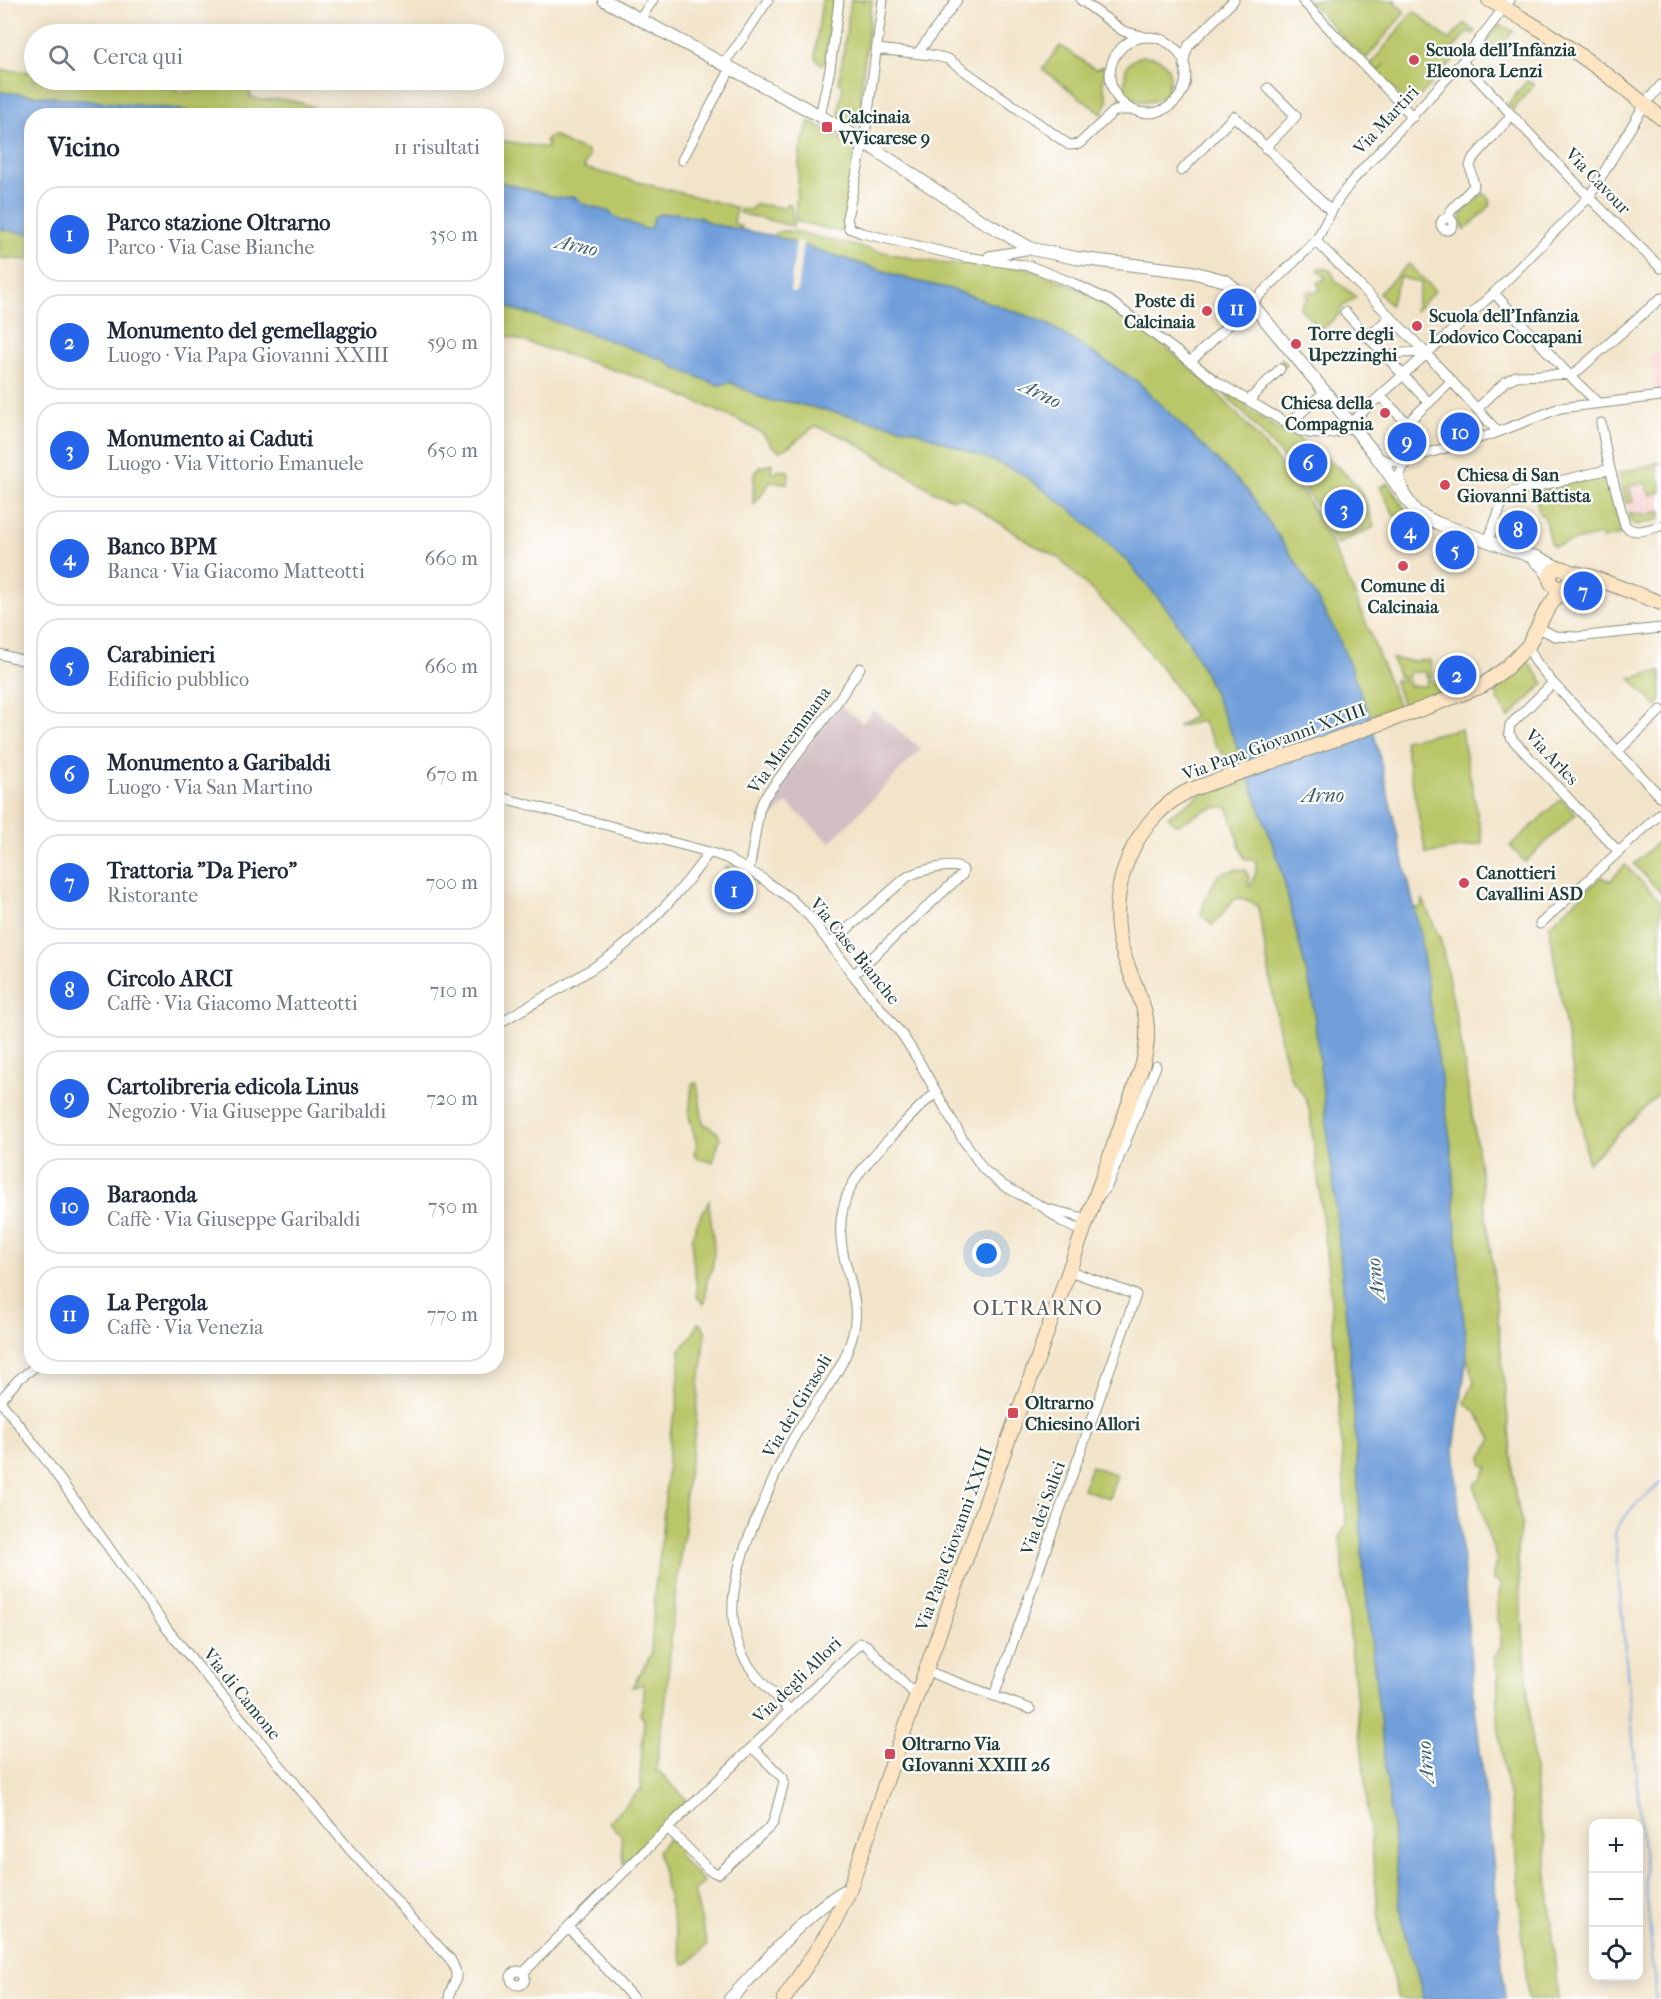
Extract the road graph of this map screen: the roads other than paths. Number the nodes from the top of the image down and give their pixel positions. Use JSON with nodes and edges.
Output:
{"nodes":[{"id":1,"x":604,"y":0,"type":"edge"},
{"id":2,"x":653,"y":0,"type":"edge"},
{"id":3,"x":768,"y":0,"type":"edge"},
{"id":4,"x":839,"y":0,"type":"edge"},
{"id":5,"x":883,"y":0,"type":"edge"},
{"id":6,"x":957,"y":0,"type":"edge"},
{"id":7,"x":1081,"y":0,"type":"edge"},
{"id":8,"x":1234,"y":0,"type":"edge"},
{"id":9,"x":1302,"y":0,"type":"edge"},
{"id":10,"x":1489,"y":0,"type":"edge"},
{"id":11,"x":1507,"y":4,"type":"edge"},
{"id":12,"x":640,"y":19,"type":"junction"},
{"id":13,"x":1155,"y":38,"type":"junction"},
{"id":14,"x":1194,"y":40,"type":"junction"},
{"id":15,"x":877,"y":49,"type":"junction"},
{"id":16,"x":918,"y":53,"type":"junction"},
{"id":17,"x":1462,"y":62,"type":"junction"},
{"id":18,"x":1184,"y":65,"type":"junction"},
{"id":19,"x":727,"y":66,"type":"junction"},
{"id":20,"x":1661,"y":85,"type":"edge"},
{"id":21,"x":1269,"y":88,"type":"dead end"},
{"id":22,"x":1645,"y":104,"type":"junction"},
{"id":23,"x":1133,"y":110,"type":"junction"},
{"id":24,"x":1512,"y":115,"type":"junction"},
{"id":25,"x":820,"y":116,"type":"junction"},
{"id":26,"x":1413,"y":117,"type":"junction"},
{"id":27,"x":1661,"y":118,"type":"edge"},
{"id":28,"x":864,"y":142,"type":"junction"},
{"id":29,"x":1265,"y":148,"type":"junction"},
{"id":30,"x":682,"y":160,"type":"dead end"},
{"id":31,"x":1181,"y":171,"type":"dead end"},
{"id":32,"x":1589,"y":197,"type":"junction"},
{"id":33,"x":1331,"y":211,"type":"junction"},
{"id":34,"x":1447,"y":218,"type":"dead end"},
{"id":35,"x":1316,"y":241,"type":"junction"},
{"id":36,"x":1032,"y":249,"type":"junction"},
{"id":37,"x":980,"y":257,"type":"junction"},
{"id":38,"x":1661,"y":268,"type":"edge"},
{"id":39,"x":1494,"y":292,"type":"junction"},
{"id":40,"x":1661,"y":298,"type":"edge"},
{"id":41,"x":1251,"y":303,"type":"junction"},
{"id":42,"x":1345,"y":312,"type":"dead end"},
{"id":43,"x":1390,"y":317,"type":"junction"},
{"id":44,"x":1368,"y":336,"type":"junction"},
{"id":45,"x":1426,"y":353,"type":"junction"},
{"id":46,"x":1386,"y":357,"type":"junction"},
{"id":47,"x":1190,"y":362,"type":"junction"},
{"id":48,"x":1280,"y":369,"type":"tunnel mouth"},
{"id":49,"x":1568,"y":374,"type":"junction"},
{"id":50,"x":1404,"y":376,"type":"junction"},
{"id":51,"x":1452,"y":381,"type":"junction"},
{"id":52,"x":1325,"y":392,"type":"junction"},
{"id":53,"x":1380,"y":396,"type":"junction"},
{"id":54,"x":1661,"y":396,"type":"edge"},
{"id":55,"x":1249,"y":400,"type":"junction"},
{"id":56,"x":1429,"y":403,"type":"junction"},
{"id":57,"x":1598,"y":403,"type":"junction"},
{"id":58,"x":1478,"y":408,"type":"junction"},
{"id":59,"x":1601,"y":423,"type":"dead end"},
{"id":60,"x":1288,"y":424,"type":"junction"},
{"id":61,"x":1352,"y":425,"type":"junction"},
{"id":62,"x":1498,"y":432,"type":"junction"},
{"id":63,"x":1377,"y":457,"type":"junction"},
{"id":64,"x":1412,"y":459,"type":"junction"},
{"id":65,"x":1610,"y":469,"type":"junction"},
{"id":66,"x":1409,"y":502,"type":"junction"},
{"id":67,"x":1661,"y":526,"type":"edge"},
{"id":68,"x":1488,"y":541,"type":"junction"},
{"id":69,"x":1559,"y":578,"type":"junction"},
{"id":70,"x":1661,"y":603,"type":"edge"},
{"id":71,"x":1539,"y":628,"type":"junction"},
{"id":72,"x":1661,"y":628,"type":"edge"},
{"id":73,"x":1528,"y":646,"type":"junction"},
{"id":74,"x":0,"y":654,"type":"edge"},
{"id":75,"x":24,"y":661,"type":"edge"},
{"id":76,"x":860,"y":668,"type":"dead end"},
{"id":77,"x":1553,"y":683,"type":"junction"},
{"id":78,"x":1661,"y":710,"type":"edge"},
{"id":79,"x":1618,"y":751,"type":"junction"},
{"id":80,"x":1661,"y":797,"type":"edge"},
{"id":81,"x":504,"y":798,"type":"edge"},
{"id":82,"x":1661,"y":813,"type":"edge"},
{"id":83,"x":709,"y":852,"type":"junction"},
{"id":84,"x":1619,"y":852,"type":"junction"},
{"id":85,"x":749,"y":871,"type":"junction"},
{"id":86,"x":1540,"y":924,"type":"dead end"},
{"id":87,"x":831,"y":943,"type":"junction"},
{"id":88,"x":852,"y":975,"type":"junction"},
{"id":89,"x":504,"y":1020,"type":"edge"},
{"id":90,"x":1156,"y":1066,"type":"dead end"},
{"id":91,"x":936,"y":1093,"type":"junction"},
{"id":92,"x":1094,"y":1202,"type":"junction"},
{"id":93,"x":1042,"y":1208,"type":"junction"},
{"id":94,"x":1061,"y":1221,"type":"junction"},
{"id":95,"x":1086,"y":1224,"type":"junction"},
{"id":96,"x":1077,"y":1248,"type":"junction"},
{"id":97,"x":1070,"y":1271,"type":"junction"},
{"id":98,"x":26,"y":1374,"type":"edge"},
{"id":99,"x":0,"y":1401,"type":"edge"},
{"id":100,"x":926,"y":1671,"type":"junction"},
{"id":101,"x":916,"y":1696,"type":"junction"},
{"id":102,"x":994,"y":1696,"type":"junction"},
{"id":103,"x":1030,"y":1709,"type":"dead end"},
{"id":104,"x":790,"y":1710,"type":"junction"},
{"id":105,"x":752,"y":1747,"type":"junction"},
{"id":106,"x":669,"y":1828,"type":"junction"},
{"id":107,"x":850,"y":1888,"type":"junction"},
{"id":108,"x":569,"y":1928,"type":"junction"},
{"id":109,"x":523,"y":1973,"type":"dead end"},
{"id":110,"x":449,"y":1999,"type":"edge"},
{"id":111,"x":634,"y":1999,"type":"edge"},
{"id":112,"x":730,"y":1999,"type":"edge"},
{"id":113,"x":784,"y":1999,"type":"edge"}],
"edges":[{"from":1,"to":12,"type":"street"},
{"from":2,"to":12,"type":"street"},
{"from":3,"to":19,"type":"street"},
{"from":4,"to":25,"type":"street"},
{"from":5,"to":15,"type":"street"},
{"from":6,"to":16,"type":"street"},
{"from":7,"to":13,"type":"street"},
{"from":8,"to":14,"type":"street"},
{"from":9,"to":26,"type":"street"},
{"from":10,"to":11,"type":"main road"},
{"from":11,"to":17,"type":"street","name":"Via Martiri"},
{"from":11,"to":22,"type":"main road"},
{"from":12,"to":19,"type":"street"},
{"from":13,"to":14,"type":"street"},
{"from":13,"to":18,"type":"street"},
{"from":13,"to":23,"type":"street"},
{"from":14,"to":18,"type":"street"},
{"from":15,"to":16,"type":"street"},
{"from":15,"to":28,"type":"street"},
{"from":16,"to":23,"type":"street"},
{"from":17,"to":24,"type":"street","name":"Via Cavour"},
{"from":17,"to":26,"type":"street","name":"Via Martiri"},
{"from":18,"to":23,"type":"street"},
{"from":19,"to":25,"type":"street"},
{"from":19,"to":30,"type":"street"},
{"from":20,"to":22,"type":"street"},
{"from":21,"to":29,"type":"street"},
{"from":22,"to":27,"type":"main road"},
{"from":22,"to":32,"type":"street"},
{"from":24,"to":32,"type":"street","name":"Via Cavour"},
{"from":24,"to":34,"type":"street"},
{"from":25,"to":28,"type":"street"},
{"from":26,"to":33,"type":"street","name":"Via Martiri"},
{"from":28,"to":36,"type":"street"},
{"from":28,"to":37,"type":"street"},
{"from":29,"to":31,"type":"street"},
{"from":29,"to":33,"type":"street"},
{"from":32,"to":38,"type":"street","name":"Via Cavour"},
{"from":32,"to":39,"type":"street"},
{"from":33,"to":35,"type":"street","name":"Via Martiri"},
{"from":35,"to":41,"type":"street","name":"Via Martiri"},
{"from":35,"to":43,"type":"street"},
{"from":36,"to":37,"type":"street"},
{"from":36,"to":41,"type":"street"},
{"from":37,"to":47,"type":"street"},
{"from":39,"to":45,"type":"street"},
{"from":39,"to":49,"type":"street"},
{"from":40,"to":49,"type":"street"},
{"from":41,"to":47,"type":"street","name":"Via Martiri"},
{"from":41,"to":52,"type":"street"},
{"from":42,"to":44,"type":"street"},
{"from":43,"to":44,"type":"street"},
{"from":43,"to":45,"type":"street"},
{"from":44,"to":46,"type":"street"},
{"from":45,"to":46,"type":"street"},
{"from":45,"to":50,"type":"street"},
{"from":45,"to":51,"type":"street"},
{"from":46,"to":50,"type":"street"},
{"from":47,"to":55,"type":"street"},
{"from":48,"to":55,"type":"street"},
{"from":49,"to":57,"type":"street"},
{"from":49,"to":58,"type":"street"},
{"from":50,"to":53,"type":"street"},
{"from":50,"to":56,"type":"street"},
{"from":51,"to":56,"type":"street"},
{"from":51,"to":58,"type":"street"},
{"from":52,"to":60,"type":"street"},
{"from":52,"to":61,"type":"street"},
{"from":53,"to":56,"type":"street"},
{"from":53,"to":61,"type":"street"},
{"from":54,"to":57,"type":"street"},
{"from":55,"to":60,"type":"street"},
{"from":57,"to":62,"type":"street"},
{"from":58,"to":62,"type":"street"},
{"from":59,"to":65,"type":"street"},
{"from":60,"to":61,"type":"street"},
{"from":61,"to":63,"type":"street"},
{"from":62,"to":64,"type":"street"},
{"from":63,"to":64,"type":"street"},
{"from":63,"to":66,"type":"street"},
{"from":64,"to":66,"type":"street"},
{"from":65,"to":67,"type":"street"},
{"from":65,"to":68,"type":"street"},
{"from":66,"to":68,"type":"street"},
{"from":68,"to":69,"type":"street"},
{"from":69,"to":70,"type":"main road"},
{"from":69,"to":71,"type":"main road","name":"Via Papa Giovanni XXIII"},
{"from":71,"to":72,"type":"street"},
{"from":71,"to":73,"type":"main road","name":"Via Papa Giovanni XXIII"},
{"from":73,"to":77,"type":"street"},
{"from":73,"to":92,"type":"main road","name":"Via Papa Giovanni XXIII"},
{"from":74,"to":75,"type":"street"},
{"from":76,"to":85,"type":"street","name":"Via Maremmana"},
{"from":77,"to":79,"type":"street"},
{"from":77,"to":84,"type":"street","name":"Via Arles"},
{"from":78,"to":79,"type":"street"},
{"from":79,"to":80,"type":"street"},
{"from":81,"to":83,"type":"street","name":"Via Case Bianche"},
{"from":82,"to":84,"type":"street"},
{"from":83,"to":85,"type":"street","name":"Via Case Bianche"},
{"from":83,"to":89,"type":"street"},
{"from":84,"to":86,"type":"street"},
{"from":85,"to":87,"type":"street","name":"Via Case Bianche"},
{"from":87,"to":88,"type":"street","name":"Via Case Bianche"},
{"from":87,"to":88,"type":"street"},
{"from":88,"to":91,"type":"street","name":"Via Case Bianche"},
{"from":90,"to":92,"type":"street","name":"Via Papa Giovanni XXIII"},
{"from":91,"to":93,"type":"street","name":"Via Case Bianche"},
{"from":91,"to":104,"type":"street","name":"Via dei Girasoli"},
{"from":92,"to":95,"type":"main road","name":"Via Papa Giovanni XXIII"},
{"from":93,"to":94,"type":"street","name":"Via Case Bianche"},
{"from":93,"to":95,"type":"street","name":"Via Case Bianche"},
{"from":94,"to":95,"type":"street","name":"Via Case Bianche"},
{"from":94,"to":96,"type":"street","name":"Via Case Bianche"},
{"from":95,"to":96,"type":"main road","name":"Via Papa Giovanni XXIII"},
{"from":96,"to":97,"type":"main road","name":"Via Papa Giovanni XXIII"},
{"from":97,"to":100,"type":"main road","name":"Via Papa Giovanni XXIII"},
{"from":97,"to":102,"type":"street","name":"Via dei Salici"},
{"from":98,"to":99,"type":"street"},
{"from":99,"to":110,"type":"street","name":"Via di Camone"},
{"from":100,"to":101,"type":"main road","name":"Via Papa Giovanni XXIII"},
{"from":100,"to":102,"type":"street"},
{"from":101,"to":104,"type":"street","name":"Via degli Allori"},
{"from":101,"to":107,"type":"main road","name":"Via Papa Giovanni XXIII"},
{"from":102,"to":103,"type":"street"},
{"from":104,"to":105,"type":"street","name":"Via degli Allori"},
{"from":105,"to":106,"type":"street","name":"Via degli Allori"},
{"from":105,"to":106,"type":"street","name":"Via degli Allori"},
{"from":106,"to":108,"type":"street","name":"Via degli Allori"},
{"from":107,"to":112,"type":"street"},
{"from":107,"to":113,"type":"main road","name":"Via Papa Giovanni XXIII"},
{"from":108,"to":109,"type":"street","name":"Via degli Allori"},
{"from":108,"to":111,"type":"street"}]}
